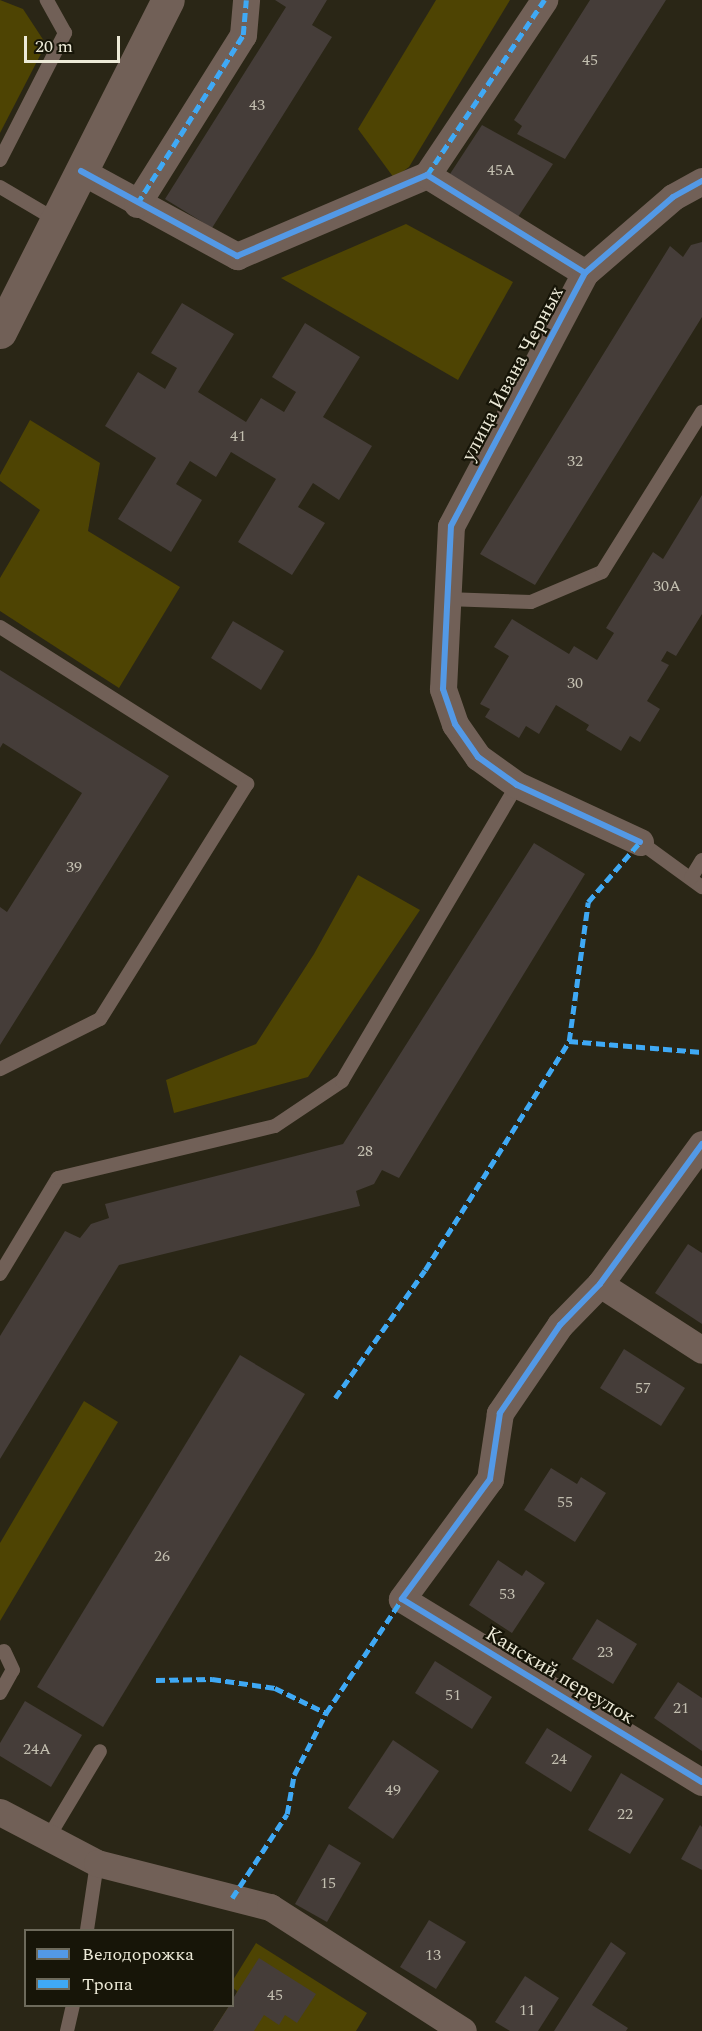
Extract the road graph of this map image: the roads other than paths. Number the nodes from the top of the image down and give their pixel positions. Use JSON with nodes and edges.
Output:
{"nodes":[{"id":1,"x":47,"y":0,"type":"edge"},
{"id":2,"x":168,"y":0,"type":"edge"},
{"id":3,"x":246,"y":0,"type":"edge"},
{"id":4,"x":544,"y":0,"type":"edge"},
{"id":5,"x":0,"y":160,"type":"edge"},
{"id":6,"x":81,"y":171,"type":"junction"},
{"id":7,"x":427,"y":175,"type":"junction"},
{"id":8,"x":702,"y":181,"type":"edge"},
{"id":9,"x":0,"y":187,"type":"edge"},
{"id":10,"x":137,"y":204,"type":"junction"},
{"id":11,"x":56,"y":220,"type":"junction"},
{"id":12,"x":585,"y":273,"type":"junction"},
{"id":13,"x":0,"y":332,"type":"edge"},
{"id":14,"x":702,"y":412,"type":"edge"},
{"id":15,"x":446,"y":599,"type":"junction"},
{"id":16,"x":0,"y":627,"type":"edge"},
{"id":17,"x":517,"y":785,"type":"junction"},
{"id":18,"x":640,"y":842,"type":"joint"},
{"id":19,"x":702,"y":860,"type":"edge"},
{"id":20,"x":691,"y":878,"type":"junction"},
{"id":21,"x":702,"y":887,"type":"edge"},
{"id":22,"x":0,"y":1069,"type":"edge"},
{"id":23,"x":702,"y":1143,"type":"edge"},
{"id":24,"x":0,"y":1274,"type":"edge"},
{"id":25,"x":600,"y":1284,"type":"junction"},
{"id":26,"x":702,"y":1350,"type":"edge"},
{"id":27,"x":4,"y":1651,"type":"dead end"},
{"id":28,"x":0,"y":1693,"type":"edge"},
{"id":29,"x":100,"y":1751,"type":"dead end"},
{"id":30,"x":702,"y":1782,"type":"edge"},
{"id":31,"x":0,"y":1812,"type":"edge"},
{"id":32,"x":48,"y":1838,"type":"junction"},
{"id":33,"x":97,"y":1863,"type":"junction"},
{"id":34,"x":87,"y":1929,"type":"edge"},
{"id":35,"x":73,"y":2007,"type":"edge"},
{"id":36,"x":67,"y":2031,"type":"edge"},
{"id":37,"x":463,"y":2031,"type":"edge"}],
"edges":[{"from":1,"to":5,"type":"lane"},
{"from":2,"to":6,"type":"street"},
{"from":3,"to":10,"type":"street"},
{"from":4,"to":7,"type":"street"},
{"from":6,"to":10,"type":"street"},
{"from":6,"to":11,"type":"street"},
{"from":7,"to":10,"type":"street"},
{"from":7,"to":12,"type":"street"},
{"from":8,"to":12,"type":"street","name":"улица Ивана Черных"},
{"from":9,"to":11,"type":"lane"},
{"from":11,"to":13,"type":"street"},
{"from":12,"to":15,"type":"street","name":"улица Ивана Черных"},
{"from":14,"to":15,"type":"lane"},
{"from":15,"to":17,"type":"street","name":"улица Ивана Черных"},
{"from":16,"to":22,"type":"lane"},
{"from":17,"to":18,"type":"street","name":"улица Ивана Черных"},
{"from":17,"to":24,"type":"lane"},
{"from":18,"to":20,"type":"lane"},
{"from":19,"to":20,"type":"lane"},
{"from":20,"to":21,"type":"lane"},
{"from":23,"to":25,"type":"street"},
{"from":25,"to":26,"type":"street"},
{"from":25,"to":30,"type":"street","name":"Канский переулок"},
{"from":27,"to":28,"type":"lane"},
{"from":29,"to":32,"type":"lane"},
{"from":31,"to":32,"type":"street"},
{"from":32,"to":33,"type":"street"},
{"from":33,"to":34,"type":"lane"},
{"from":33,"to":37,"type":"street"},
{"from":35,"to":36,"type":"lane"}]}
